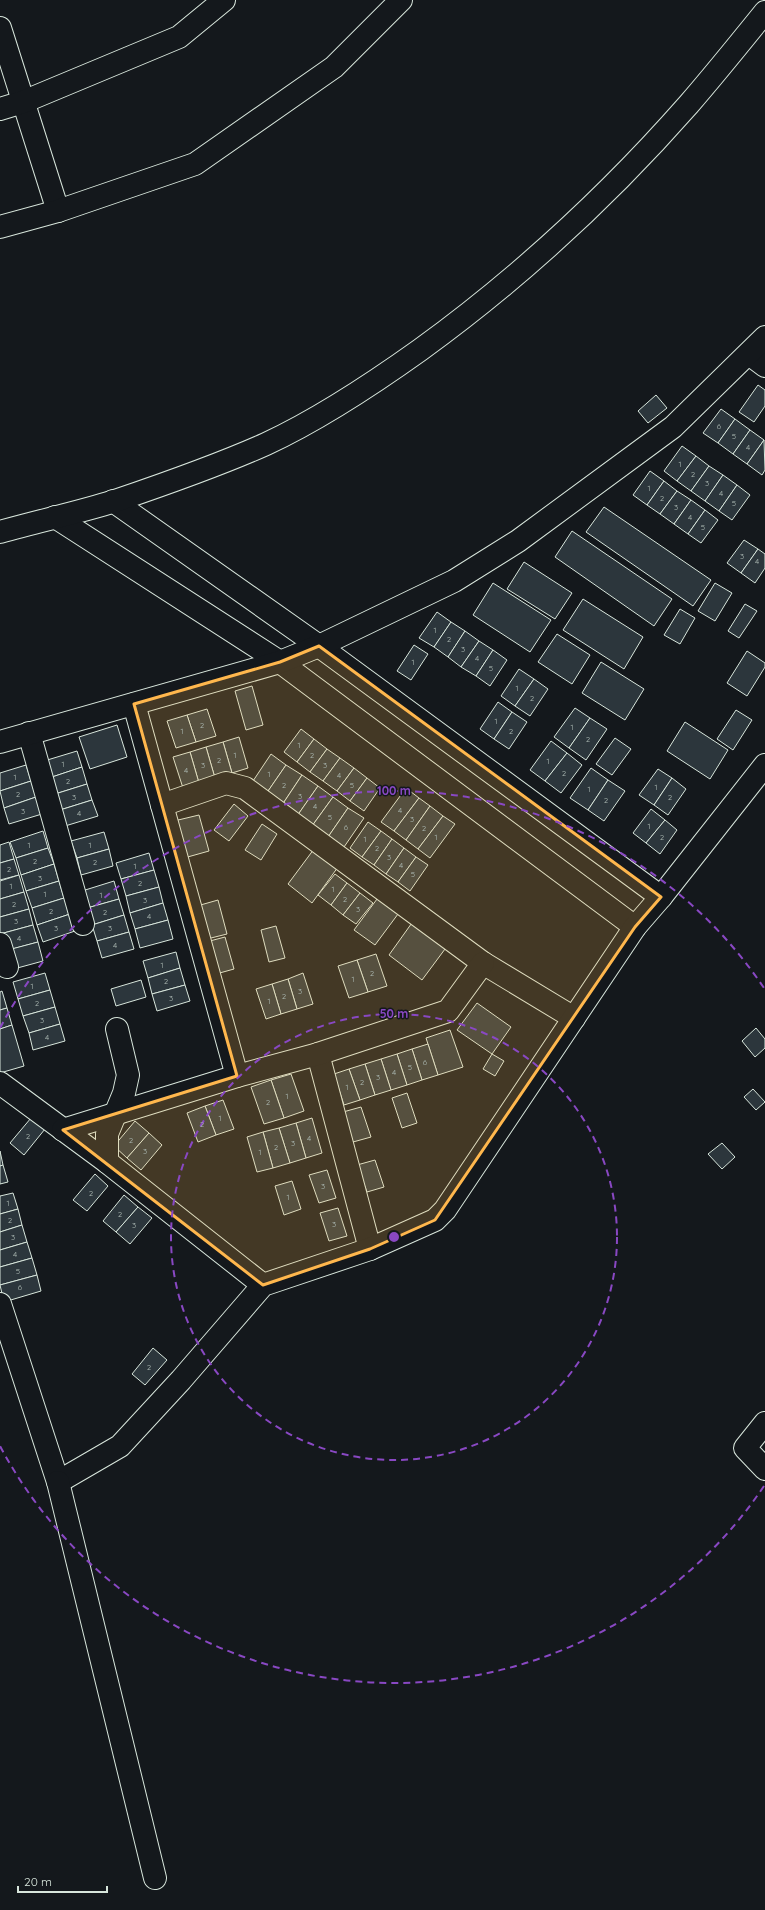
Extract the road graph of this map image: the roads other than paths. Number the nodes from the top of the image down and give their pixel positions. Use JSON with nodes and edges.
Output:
{"nodes":[{"id":1,"x":224,"y":0,"type":"edge"},
{"id":2,"x":401,"y":0,"type":"edge"},
{"id":3,"x":765,"y":12,"type":"edge"},
{"id":4,"x":0,"y":28,"type":"edge"},
{"id":5,"x":24,"y":102,"type":"junction"},
{"id":6,"x":0,"y":109,"type":"edge"},
{"id":7,"x":58,"y":211,"type":"junction"},
{"id":8,"x":0,"y":227,"type":"edge"},
{"id":9,"x":765,"y":337,"type":"edge"},
{"id":10,"x":757,"y":360,"type":"edge"},
{"id":11,"x":113,"y":501,"type":"junction"},
{"id":12,"x":55,"y":517,"type":"junction"},
{"id":13,"x":0,"y":532,"type":"edge"},
{"id":14,"x":319,"y":646,"type":"junction"},
{"id":15,"x":280,"y":662,"type":"junction"},
{"id":16,"x":134,"y":704,"type":"junction"},
{"id":17,"x":29,"y":733,"type":"junction"},
{"id":18,"x":0,"y":742,"type":"edge"},
{"id":19,"x":765,"y":765,"type":"edge"},
{"id":20,"x":162,"y":805,"type":"junction"},
{"id":21,"x":661,"y":897,"type":"junction"},
{"id":22,"x":83,"y":924,"type":"dead end"},
{"id":23,"x":635,"y":927,"type":"junction"},
{"id":24,"x":0,"y":944,"type":"edge"},
{"id":25,"x":483,"y":963,"type":"junction"},
{"id":26,"x":7,"y":967,"type":"dead end"},
{"id":27,"x":574,"y":1018,"type":"junction"},
{"id":28,"x":117,"y":1029,"type":"dead end"},
{"id":29,"x":318,"y":1054,"type":"junction"},
{"id":30,"x":237,"y":1076,"type":"junction"},
{"id":31,"x":0,"y":1083,"type":"edge"},
{"id":32,"x":114,"y":1114,"type":"junction"},
{"id":33,"x":63,"y":1130,"type":"junction"},
{"id":34,"x":107,"y":1162,"type":"junction"},
{"id":35,"x":370,"y":1249,"type":"junction"},
{"id":36,"x":263,"y":1285,"type":"junction"},
{"id":37,"x":0,"y":1304,"type":"edge"},
{"id":38,"x":765,"y":1423,"type":"edge"},
{"id":39,"x":765,"y":1469,"type":"edge"},
{"id":40,"x":58,"y":1482,"type":"junction"},
{"id":41,"x":155,"y":1878,"type":"dead end"}],
"edges":[{"from":1,"to":5,"type":"street"},
{"from":2,"to":7,"type":"street"},
{"from":3,"to":11,"type":"street"},
{"from":4,"to":5,"type":"street"},
{"from":5,"to":6,"type":"street"},
{"from":5,"to":7,"type":"street"},
{"from":7,"to":8,"type":"street"},
{"from":9,"to":10,"type":"street"},
{"from":10,"to":14,"type":"street"},
{"from":11,"to":12,"type":"street"},
{"from":11,"to":14,"type":"street"},
{"from":12,"to":13,"type":"street"},
{"from":12,"to":15,"type":"street"},
{"from":14,"to":15,"type":"street"},
{"from":14,"to":21,"type":"street"},
{"from":15,"to":16,"type":"street"},
{"from":15,"to":23,"type":"street"},
{"from":16,"to":17,"type":"street"},
{"from":16,"to":20,"type":"street"},
{"from":17,"to":18,"type":"street"},
{"from":17,"to":22,"type":"street"},
{"from":19,"to":21,"type":"street"},
{"from":20,"to":25,"type":"street"},
{"from":20,"to":30,"type":"street"},
{"from":21,"to":23,"type":"street"},
{"from":23,"to":27,"type":"street"},
{"from":24,"to":26,"type":"street"},
{"from":25,"to":27,"type":"street"},
{"from":25,"to":29,"type":"street"},
{"from":27,"to":35,"type":"street"},
{"from":28,"to":32,"type":"street"},
{"from":29,"to":30,"type":"street"},
{"from":29,"to":35,"type":"street"},
{"from":30,"to":32,"type":"street"},
{"from":31,"to":33,"type":"street"},
{"from":32,"to":33,"type":"street"},
{"from":32,"to":34,"type":"street"},
{"from":33,"to":34,"type":"street"},
{"from":34,"to":36,"type":"street"},
{"from":35,"to":36,"type":"street"},
{"from":36,"to":40,"type":"street"},
{"from":37,"to":40,"type":"street"},
{"from":38,"to":39,"type":"street"},
{"from":40,"to":41,"type":"street"}]}
